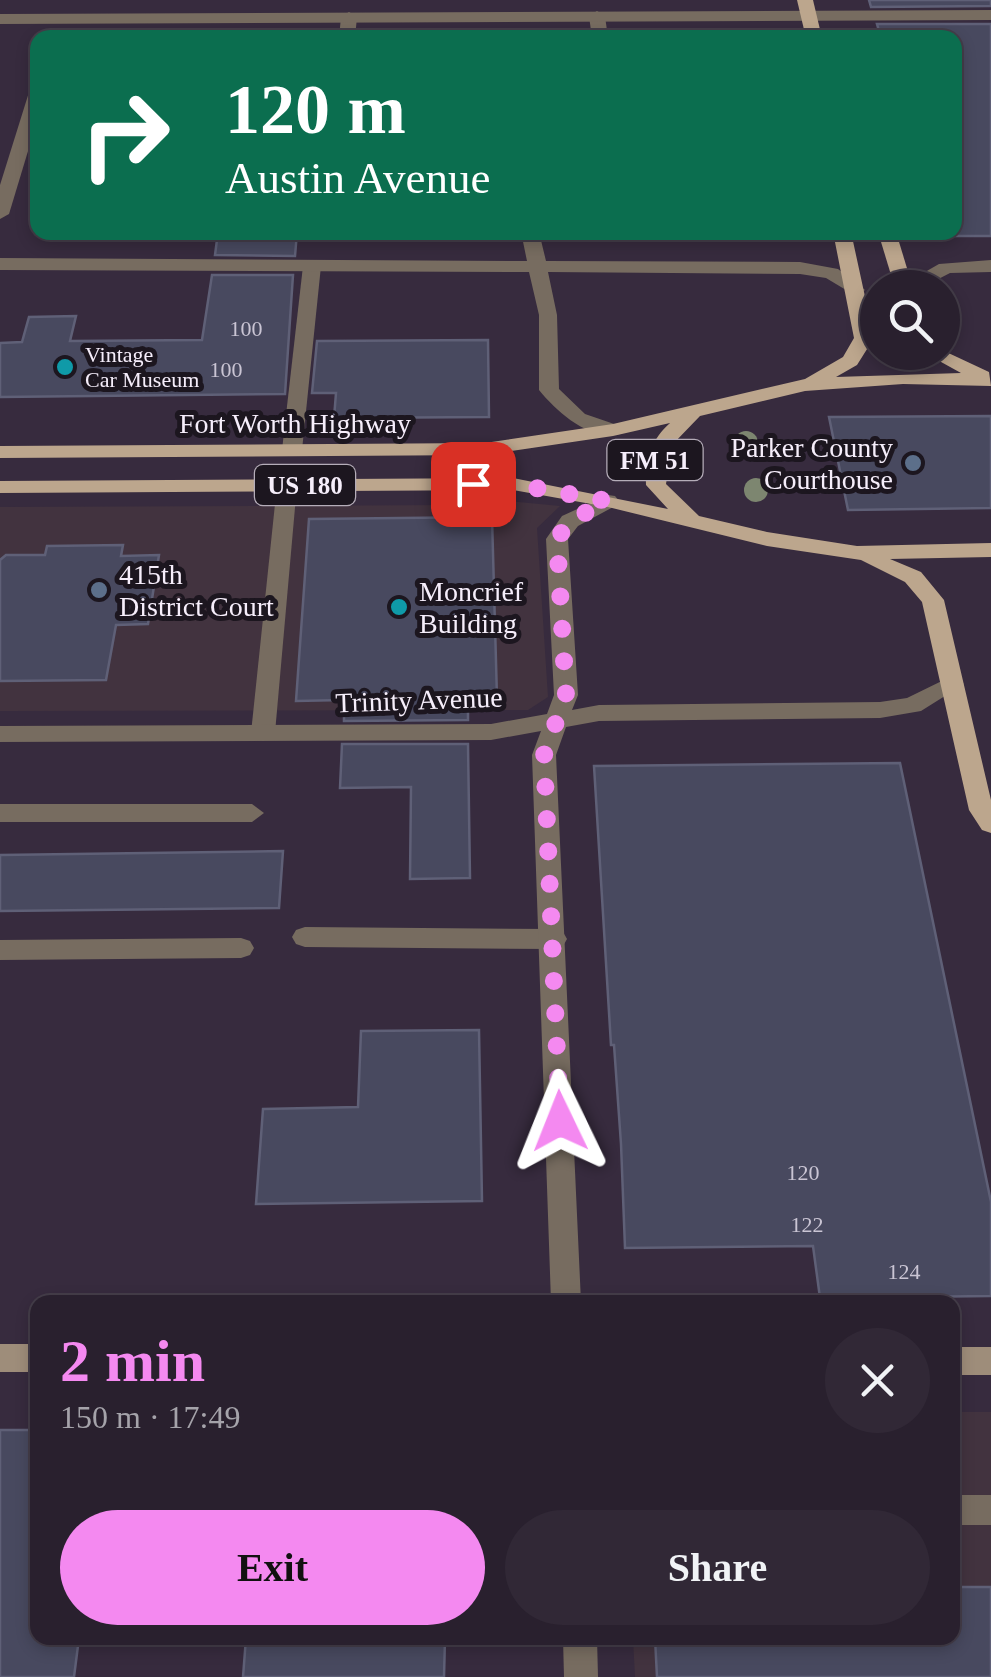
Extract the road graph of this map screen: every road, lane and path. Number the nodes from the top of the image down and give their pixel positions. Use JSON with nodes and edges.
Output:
{"nodes":[{"id":1,"x":64,"y":0,"type":"edge"},
{"id":2,"x":516,"y":8,"type":"edge"},
{"id":3,"x":806,"y":8,"type":"edge"},
{"id":4,"x":991,"y":15,"type":"edge"},
{"id":5,"x":598,"y":16,"type":"junction"},
{"id":6,"x":349,"y":17,"type":"junction"},
{"id":7,"x":0,"y":19,"type":"edge"},
{"id":8,"x":58,"y":19,"type":"junction"},
{"id":9,"x":55,"y":30,"type":"edge"},
{"id":10,"x":348,"y":30,"type":"edge"},
{"id":11,"x":599,"y":30,"type":"edge"},
{"id":12,"x":30,"y":115,"type":"edge"},
{"id":13,"x":0,"y":214,"type":"edge"},
{"id":14,"x":532,"y":240,"type":"edge"},
{"id":15,"x":844,"y":240,"type":"edge"},
{"id":16,"x":890,"y":240,"type":"edge"},
{"id":17,"x":0,"y":264,"type":"edge"},
{"id":18,"x":312,"y":266,"type":"junction"},
{"id":19,"x":539,"y":266,"type":"junction"},
{"id":20,"x":991,"y":266,"type":"edge"},
{"id":21,"x":899,"y":270,"type":"edge"},
{"id":22,"x":942,"y":270,"type":"edge"},
{"id":23,"x":856,"y":290,"type":"junction"},
{"id":24,"x":960,"y":365,"type":"edge"},
{"id":25,"x":991,"y":380,"type":"edge"},
{"id":26,"x":806,"y":385,"type":"junction"},
{"id":27,"x":706,"y":408,"type":"junction"},
{"id":28,"x":614,"y":430,"type":"junction"},
{"id":29,"x":292,"y":450,"type":"junction"},
{"id":30,"x":0,"y":452,"type":"edge"},
{"id":31,"x":287,"y":485,"type":"junction"},
{"id":32,"x":0,"y":487,"type":"edge"},
{"id":33,"x":608,"y":501,"type":"junction"},
{"id":34,"x":692,"y":521,"type":"junction"},
{"id":35,"x":991,"y":550,"type":"edge"},
{"id":36,"x":857,"y":553,"type":"junction"},
{"id":37,"x":952,"y":684,"type":"junction"},
{"id":38,"x":558,"y":720,"type":"junction"},
{"id":39,"x":262,"y":733,"type":"junction"},
{"id":40,"x":0,"y":734,"type":"edge"},
{"id":41,"x":0,"y":813,"type":"edge"},
{"id":42,"x":252,"y":813,"type":"dead end"},
{"id":43,"x":991,"y":824,"type":"edge"},
{"id":44,"x":306,"y":937,"type":"dead end"},
{"id":45,"x":554,"y":940,"type":"junction"},
{"id":46,"x":241,"y":948,"type":"dead end"},
{"id":47,"x":0,"y":950,"type":"edge"},
{"id":48,"x":566,"y":1295,"type":"edge"},
{"id":49,"x":0,"y":1358,"type":"edge"},
{"id":50,"x":30,"y":1358,"type":"edge"},
{"id":51,"x":991,"y":1361,"type":"edge"},
{"id":52,"x":960,"y":1362,"type":"edge"},
{"id":53,"x":960,"y":1510,"type":"edge"},
{"id":54,"x":991,"y":1510,"type":"edge"},
{"id":55,"x":580,"y":1645,"type":"edge"},
{"id":56,"x":581,"y":1677,"type":"edge"}],
"edges":[{"from":1,"to":8,"type":"street"},
{"from":2,"to":5,"type":"street"},
{"from":2,"to":6,"type":"street"},
{"from":3,"to":4,"type":"street"},
{"from":3,"to":5,"type":"street"},
{"from":5,"to":11,"type":"street"},
{"from":6,"to":8,"type":"street"},
{"from":6,"to":10,"type":"street"},
{"from":7,"to":8,"type":"street"},
{"from":8,"to":9,"type":"street"},
{"from":12,"to":13,"type":"street"},
{"from":14,"to":19,"type":"street"},
{"from":15,"to":23,"type":"main road"},
{"from":16,"to":21,"type":"main road"},
{"from":17,"to":18,"type":"street"},
{"from":18,"to":19,"type":"street"},
{"from":18,"to":29,"type":"street"},
{"from":19,"to":23,"type":"street"},
{"from":19,"to":28,"type":"street"},
{"from":20,"to":22,"type":"street"},
{"from":23,"to":26,"type":"main road"},
{"from":24,"to":25,"type":"main road"},
{"from":25,"to":26,"type":"main road","number":"US 180"},
{"from":26,"to":27,"type":"main road","number":"US 180"},
{"from":27,"to":28,"type":"main road","name":"Fort Worth Highway","number":"US 180"},
{"from":27,"to":34,"type":"main road","number":"FM 51"},
{"from":28,"to":29,"type":"main road","name":"Fort Worth Highway","number":"US 180"},
{"from":29,"to":30,"type":"main road","name":"Fort Worth Highway","number":"US 180"},
{"from":31,"to":32,"type":"main road","number":"US 180"},
{"from":31,"to":33,"type":"main road","number":"US 180"},
{"from":31,"to":39,"type":"street"},
{"from":33,"to":34,"type":"main road","number":"US 180"},
{"from":33,"to":38,"type":"street"},
{"from":34,"to":36,"type":"main road","number":"US 180"},
{"from":35,"to":36,"type":"main road","number":"US 180"},
{"from":36,"to":37,"type":"main road"},
{"from":37,"to":38,"type":"street","name":"Trinity Avenue"},
{"from":37,"to":43,"type":"main road"},
{"from":38,"to":39,"type":"street","name":"Trinity Avenue"},
{"from":38,"to":45,"type":"street"},
{"from":39,"to":40,"type":"street","name":"Trinity Avenue"},
{"from":41,"to":42,"type":"street"},
{"from":44,"to":45,"type":"street"},
{"from":45,"to":48,"type":"street"},
{"from":46,"to":47,"type":"street"},
{"from":49,"to":50,"type":"street"},
{"from":51,"to":52,"type":"street"},
{"from":53,"to":54,"type":"street"},
{"from":55,"to":56,"type":"street"}]}
